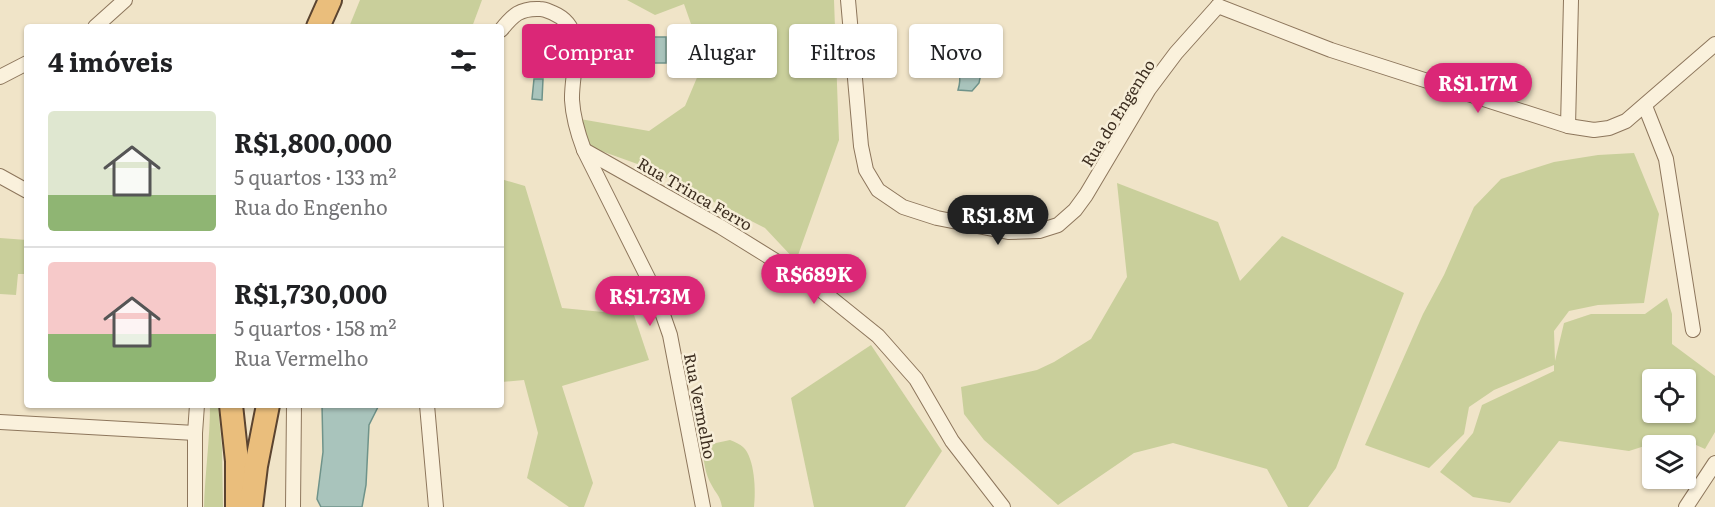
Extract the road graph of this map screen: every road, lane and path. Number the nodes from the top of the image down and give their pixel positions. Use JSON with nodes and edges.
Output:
{"nodes":[{"id":1,"x":125,"y":0,"type":"edge"},
{"id":2,"x":330,"y":0,"type":"edge"},
{"id":3,"x":848,"y":0,"type":"edge"},
{"id":4,"x":1571,"y":0,"type":"edge"},
{"id":5,"x":1216,"y":3,"type":"edge"},
{"id":6,"x":98,"y":24,"type":"edge"},
{"id":7,"x":319,"y":24,"type":"edge"},
{"id":8,"x":504,"y":26,"type":"edge"},
{"id":9,"x":1715,"y":44,"type":"edge"},
{"id":10,"x":24,"y":64,"type":"edge"},
{"id":11,"x":0,"y":77,"type":"edge"},
{"id":12,"x":1645,"y":106,"type":"junction"},
{"id":13,"x":1569,"y":126,"type":"junction"},
{"id":14,"x":584,"y":150,"type":"junction"},
{"id":15,"x":0,"y":176,"type":"edge"},
{"id":16,"x":24,"y":188,"type":"edge"},
{"id":17,"x":1693,"y":330,"type":"dead end"},
{"id":18,"x":197,"y":408,"type":"edge"},
{"id":19,"x":231,"y":408,"type":"edge"},
{"id":20,"x":267,"y":408,"type":"edge"},
{"id":21,"x":294,"y":408,"type":"edge"},
{"id":22,"x":427,"y":408,"type":"edge"},
{"id":23,"x":0,"y":422,"type":"edge"},
{"id":24,"x":195,"y":433,"type":"junction"},
{"id":25,"x":1715,"y":463,"type":"edge"},
{"id":26,"x":195,"y":507,"type":"edge"},
{"id":27,"x":237,"y":507,"type":"edge"},
{"id":28,"x":250,"y":507,"type":"edge"},
{"id":29,"x":292,"y":507,"type":"edge"},
{"id":30,"x":436,"y":507,"type":"edge"},
{"id":31,"x":703,"y":507,"type":"edge"},
{"id":32,"x":1003,"y":507,"type":"edge"},
{"id":33,"x":1686,"y":507,"type":"edge"}],
"edges":[{"from":1,"to":6,"type":"street"},
{"from":2,"to":7,"type":"highway"},
{"from":3,"to":5,"type":"street","name":"Rua do Engenho"},
{"from":4,"to":13,"type":"street"},
{"from":5,"to":13,"type":"street","name":"Rua do Engenho"},
{"from":8,"to":14,"type":"street","name":"Rua Vermelho"},
{"from":9,"to":12,"type":"street","name":"Rua do Engenho"},
{"from":10,"to":11,"type":"street"},
{"from":12,"to":13,"type":"street","name":"Rua do Engenho"},
{"from":12,"to":17,"type":"street"},
{"from":14,"to":31,"type":"street","name":"Rua Vermelho"},
{"from":14,"to":32,"type":"street","name":"Rua Trinca Ferro"},
{"from":15,"to":16,"type":"street"},
{"from":18,"to":24,"type":"street"},
{"from":19,"to":27,"type":"highway"},
{"from":20,"to":28,"type":"highway"},
{"from":21,"to":29,"type":"street"},
{"from":22,"to":30,"type":"street"},
{"from":23,"to":24,"type":"street"},
{"from":24,"to":26,"type":"street"},
{"from":25,"to":33,"type":"street"}]}
